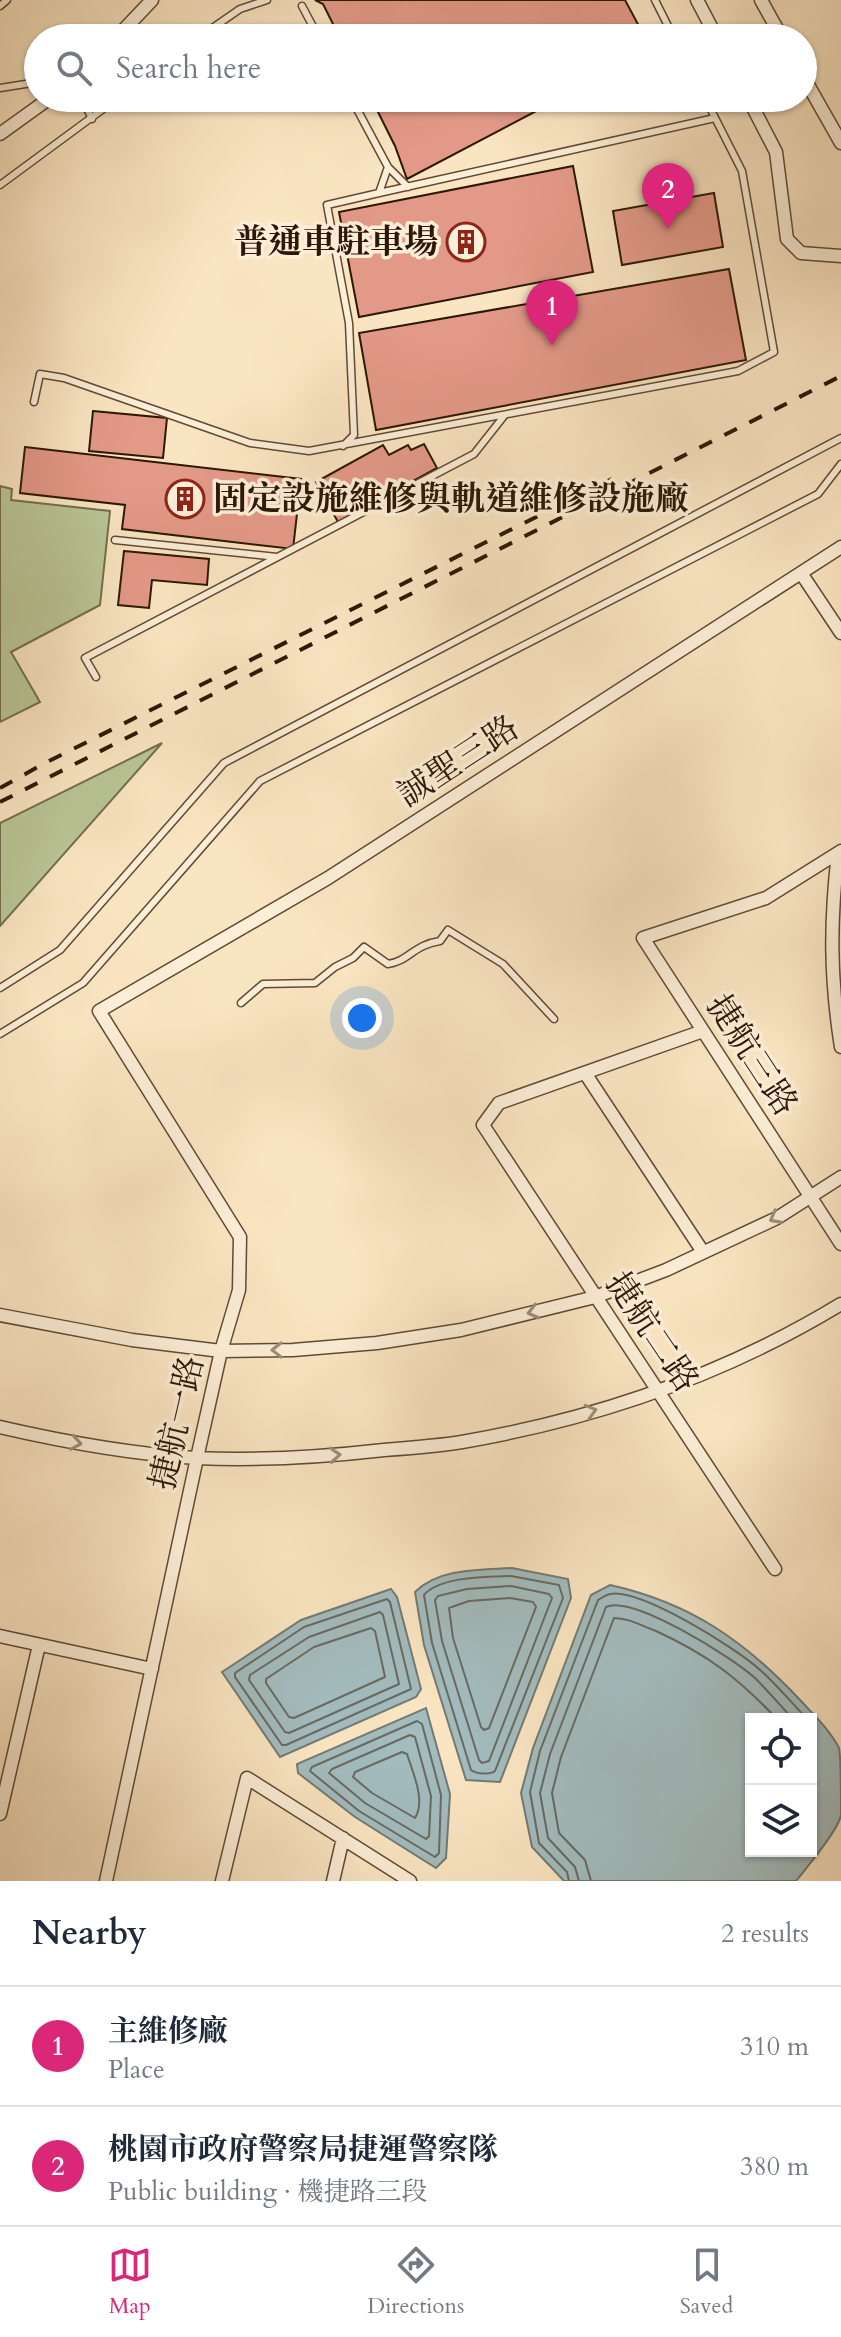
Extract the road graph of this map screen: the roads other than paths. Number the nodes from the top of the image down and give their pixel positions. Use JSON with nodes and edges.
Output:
{"nodes":[{"id":1,"x":7,"y":0,"type":"edge"},
{"id":2,"x":152,"y":0,"type":"edge"},
{"id":3,"x":267,"y":0,"type":"edge"},
{"id":4,"x":655,"y":0,"type":"edge"},
{"id":5,"x":697,"y":0,"type":"edge"},
{"id":6,"x":761,"y":0,"type":"edge"},
{"id":7,"x":0,"y":6,"type":"edge"},
{"id":8,"x":302,"y":6,"type":"dead end"},
{"id":9,"x":129,"y":24,"type":"edge"},
{"id":10,"x":218,"y":24,"type":"edge"},
{"id":11,"x":312,"y":24,"type":"edge"},
{"id":12,"x":667,"y":24,"type":"edge"},
{"id":13,"x":710,"y":24,"type":"edge"},
{"id":14,"x":774,"y":24,"type":"edge"},
{"id":15,"x":24,"y":84,"type":"edge"},
{"id":16,"x":0,"y":88,"type":"edge"},
{"id":17,"x":817,"y":101,"type":"edge"},
{"id":18,"x":31,"y":112,"type":"edge"},
{"id":19,"x":89,"y":112,"type":"edge"},
{"id":20,"x":101,"y":112,"type":"edge"},
{"id":21,"x":359,"y":112,"type":"edge"},
{"id":22,"x":712,"y":112,"type":"edge"},
{"id":23,"x":755,"y":112,"type":"edge"},
{"id":24,"x":715,"y":118,"type":"junction"},
{"id":25,"x":92,"y":119,"type":"junction"},
{"id":26,"x":0,"y":134,"type":"edge"},
{"id":27,"x":841,"y":143,"type":"edge"},
{"id":28,"x":388,"y":167,"type":"junction"},
{"id":29,"x":0,"y":185,"type":"edge"},
{"id":30,"x":408,"y":187,"type":"junction"},
{"id":31,"x":379,"y":193,"type":"junction"},
{"id":32,"x":841,"y":256,"type":"edge"},
{"id":33,"x":34,"y":402,"type":"dead end"},
{"id":34,"x":504,"y":416,"type":"junction"},
{"id":35,"x":841,"y":438,"type":"edge"},
{"id":36,"x":343,"y":446,"type":"junction"},
{"id":37,"x":841,"y":464,"type":"edge"},
{"id":38,"x":115,"y":540,"type":"dead end"},
{"id":39,"x":841,"y":547,"type":"edge"},
{"id":40,"x":277,"y":557,"type":"junction"},
{"id":41,"x":801,"y":573,"type":"junction"},
{"id":42,"x":841,"y":633,"type":"edge"},
{"id":43,"x":96,"y":677,"type":"dead end"},
{"id":44,"x":840,"y":852,"type":"edge"},
{"id":45,"x":0,"y":988,"type":"edge"},
{"id":46,"x":241,"y":1003,"type":"dead end"},
{"id":47,"x":99,"y":1011,"type":"joint"},
{"id":48,"x":554,"y":1019,"type":"dead end"},
{"id":49,"x":703,"y":1031,"type":"junction"},
{"id":50,"x":0,"y":1034,"type":"edge"},
{"id":51,"x":841,"y":1047,"type":"edge"},
{"id":52,"x":585,"y":1073,"type":"junction"},
{"id":53,"x":841,"y":1177,"type":"edge"},
{"id":54,"x":810,"y":1196,"type":"junction"},
{"id":55,"x":841,"y":1244,"type":"edge"},
{"id":56,"x":703,"y":1252,"type":"junction"},
{"id":57,"x":595,"y":1297,"type":"junction"},
{"id":58,"x":841,"y":1304,"type":"edge"},
{"id":59,"x":0,"y":1315,"type":"edge"},
{"id":60,"x":221,"y":1351,"type":"junction"},
{"id":61,"x":659,"y":1391,"type":"junction"},
{"id":62,"x":0,"y":1427,"type":"edge"},
{"id":63,"x":197,"y":1458,"type":"junction"},
{"id":64,"x":775,"y":1569,"type":"dead end"},
{"id":65,"x":0,"y":1636,"type":"edge"},
{"id":66,"x":39,"y":1645,"type":"junction"},
{"id":67,"x":152,"y":1669,"type":"junction"},
{"id":68,"x":0,"y":1814,"type":"edge"},
{"id":69,"x":343,"y":1838,"type":"junction"},
{"id":70,"x":106,"y":1881,"type":"edge"},
{"id":71,"x":222,"y":1881,"type":"edge"},
{"id":72,"x":333,"y":1881,"type":"edge"},
{"id":73,"x":410,"y":1881,"type":"edge"}],
"edges":[{"from":1,"to":7,"type":"lane"},
{"from":2,"to":9,"type":"street"},
{"from":3,"to":10,"type":"lane"},
{"from":4,"to":12,"type":"lane"},
{"from":5,"to":13,"type":"street"},
{"from":6,"to":14,"type":"street"},
{"from":8,"to":11,"type":"lane"},
{"from":15,"to":16,"type":"lane"},
{"from":17,"to":27,"type":"street"},
{"from":18,"to":26,"type":"street"},
{"from":19,"to":25,"type":"lane"},
{"from":20,"to":25,"type":"lane"},
{"from":21,"to":28,"type":"lane"},
{"from":22,"to":24,"type":"lane"},
{"from":23,"to":32,"type":"street"},
{"from":24,"to":30,"type":"lane"},
{"from":24,"to":34,"type":"lane"},
{"from":25,"to":29,"type":"lane"},
{"from":28,"to":30,"type":"lane"},
{"from":28,"to":31,"type":"lane"},
{"from":30,"to":31,"type":"lane"},
{"from":31,"to":36,"type":"lane"},
{"from":33,"to":36,"type":"lane"},
{"from":34,"to":36,"type":"lane"},
{"from":34,"to":40,"type":"lane"},
{"from":35,"to":45,"type":"lane"},
{"from":37,"to":50,"type":"lane"},
{"from":38,"to":40,"type":"lane"},
{"from":39,"to":41,"type":"street","name":"誠聖三路"},
{"from":40,"to":43,"type":"lane"},
{"from":41,"to":42,"type":"street"},
{"from":41,"to":47,"type":"street","name":"誠聖三路"},
{"from":44,"to":49,"type":"street","name":"捷航三路"},
{"from":44,"to":51,"type":"street"},
{"from":46,"to":48,"type":"lane"},
{"from":47,"to":60,"type":"street","name":"捷航一路"},
{"from":49,"to":52,"type":"street"},
{"from":49,"to":54,"type":"street","name":"捷航三路"},
{"from":52,"to":56,"type":"street"},
{"from":52,"to":57,"type":"street","name":"捷航二路"},
{"from":53,"to":54,"type":"street"},
{"from":54,"to":55,"type":"street","name":"捷航三路"},
{"from":54,"to":56,"type":"street","one_way":true},
{"from":56,"to":57,"type":"street"},
{"from":57,"to":60,"type":"street","one_way":true},
{"from":57,"to":61,"type":"street","name":"捷航二路"},
{"from":58,"to":61,"type":"street"},
{"from":59,"to":60,"type":"street"},
{"from":60,"to":63,"type":"street","name":"捷航一路"},
{"from":63,"to":61,"type":"street","one_way":true},
{"from":61,"to":64,"type":"street","name":"捷航二路"},
{"from":62,"to":63,"type":"street","one_way":true},
{"from":63,"to":67,"type":"street","name":"捷航一路"},
{"from":65,"to":66,"type":"street"},
{"from":66,"to":67,"type":"street"},
{"from":66,"to":68,"type":"street"},
{"from":67,"to":70,"type":"street","name":"捷航一路"},
{"from":69,"to":71,"type":"street"},
{"from":69,"to":72,"type":"street"},
{"from":69,"to":73,"type":"street"}]}
